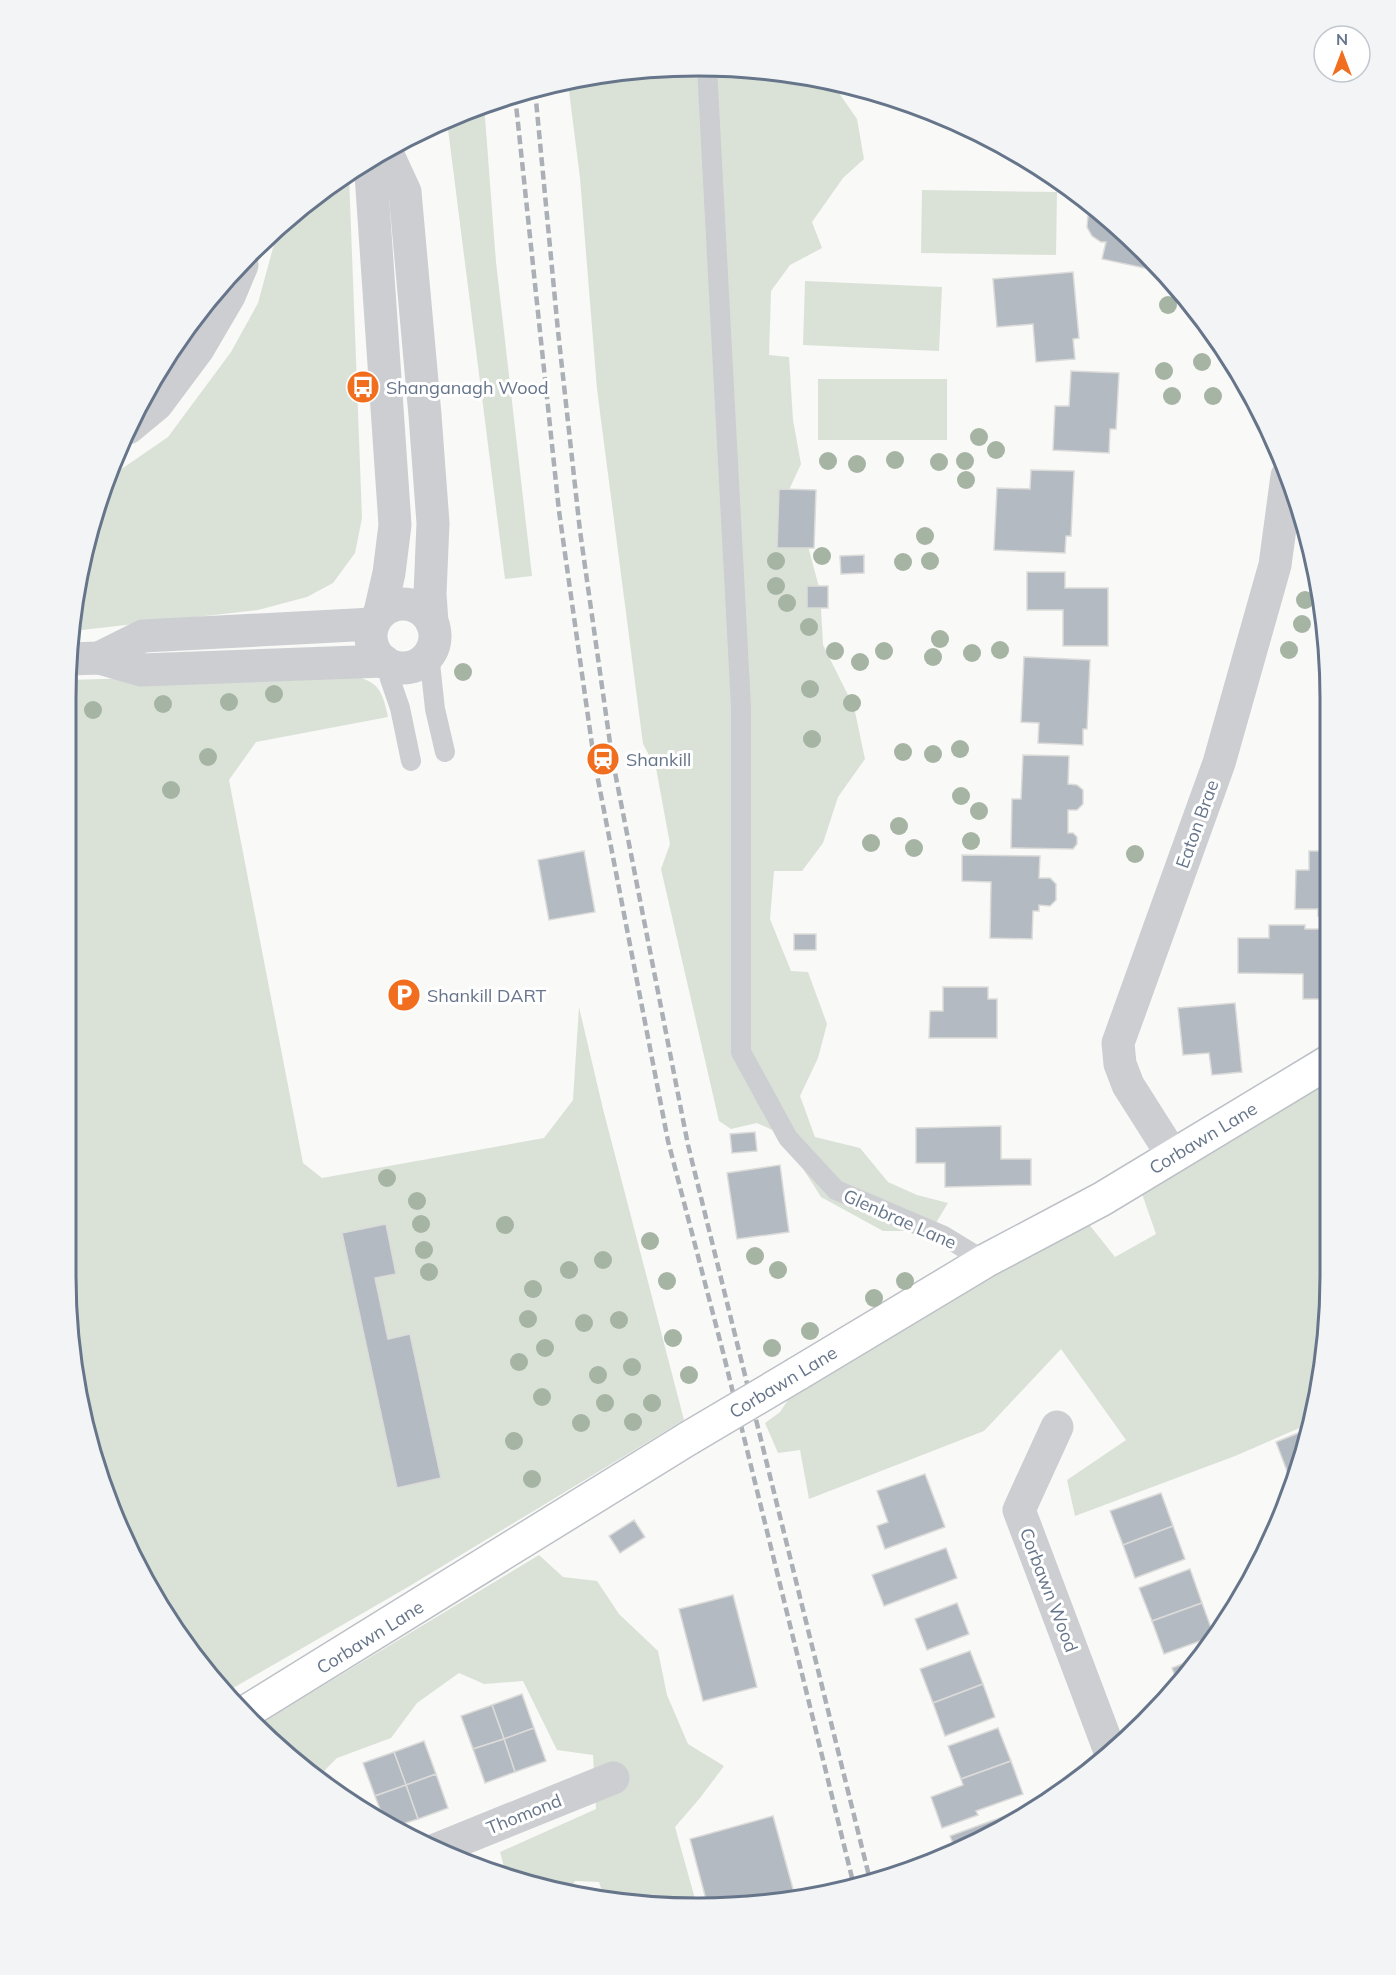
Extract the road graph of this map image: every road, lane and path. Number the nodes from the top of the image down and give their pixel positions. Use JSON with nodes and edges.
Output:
{"nodes":[{"id":1,"x":707,"y":76,"type":"edge"},
{"id":2,"x":390,"y":158,"type":"edge"},
{"id":3,"x":376,"y":167,"type":"edge"},
{"id":4,"x":233,"y":286,"type":"edge"},
{"id":5,"x":146,"y":414,"type":"edge"},
{"id":6,"x":1285,"y":492,"type":"edge"},
{"id":7,"x":377,"y":618,"type":"junction"},
{"id":8,"x":431,"y":639,"type":"junction"},
{"id":9,"x":85,"y":658,"type":"edge"},
{"id":10,"x":388,"y":664,"type":"junction"},
{"id":11,"x":445,"y":752,"type":"dead end"},
{"id":12,"x":411,"y":761,"type":"dead end"},
{"id":13,"x":1320,"y":1067,"type":"edge"},
{"id":14,"x":1173,"y":1155,"type":"junction"},
{"id":15,"x":985,"y":1261,"type":"junction"},
{"id":16,"x":1057,"y":1427,"type":"dead end"},
{"id":17,"x":252,"y":1708,"type":"edge"},
{"id":18,"x":1108,"y":1744,"type":"edge"},
{"id":19,"x":612,"y":1778,"type":"dead end"},
{"id":20,"x":447,"y":1845,"type":"edge"}],
"edges":[{"from":1,"to":15,"type":"lane","name":"Glenbrae Lane"},
{"from":2,"to":8,"type":"street"},
{"from":3,"to":7,"type":"street"},
{"from":4,"to":5,"type":"street"},
{"from":6,"to":14,"type":"street","name":"Eaton Brae"},
{"from":7,"to":8,"type":"street"},
{"from":7,"to":9,"type":"street"},
{"from":7,"to":10,"type":"street"},
{"from":8,"to":10,"type":"street"},
{"from":8,"to":11,"type":"lane"},
{"from":9,"to":10,"type":"street"},
{"from":10,"to":12,"type":"lane"},
{"from":13,"to":14,"type":"street","name":"Corbawn Lane"},
{"from":14,"to":15,"type":"street","name":"Corbawn Lane"},
{"from":15,"to":17,"type":"street","name":"Corbawn Lane","bridge":true},
{"from":16,"to":18,"type":"street","name":"Corbawn Wood"},
{"from":19,"to":20,"type":"street","name":"Thomond"}]}
